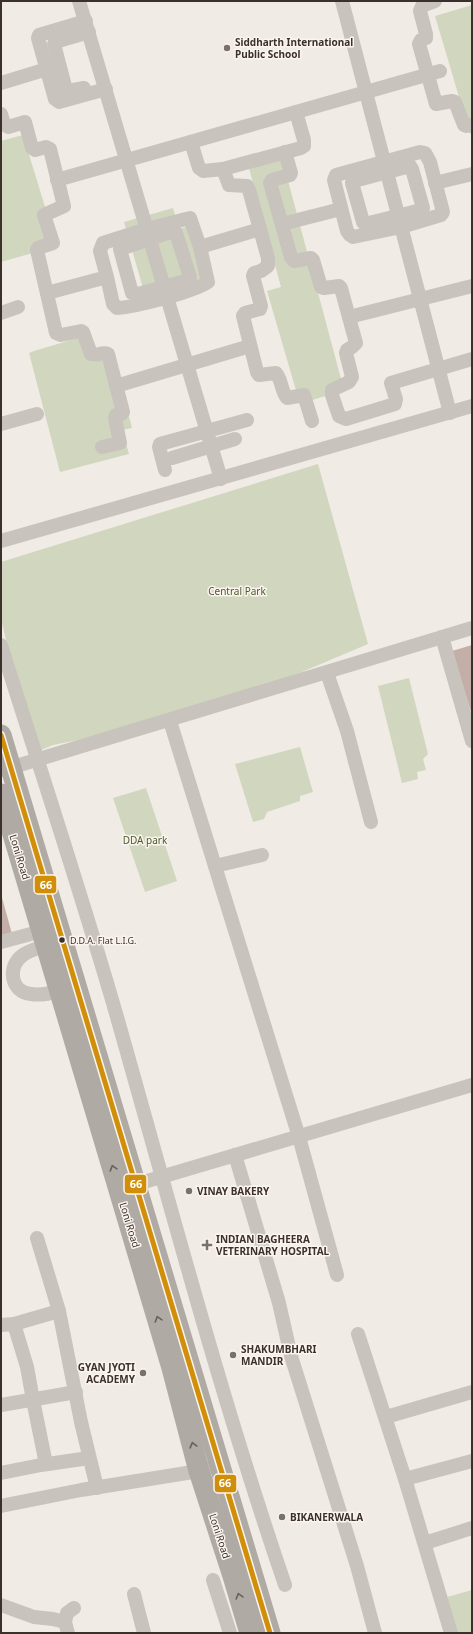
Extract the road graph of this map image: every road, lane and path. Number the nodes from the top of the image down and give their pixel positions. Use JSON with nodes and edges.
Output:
{"nodes":[{"id":1,"x":79,"y":1,"type":"edge"},
{"id":2,"x":342,"y":1,"type":"edge"},
{"id":3,"x":435,"y":1,"type":"edge"},
{"id":4,"x":88,"y":27,"type":"junction"},
{"id":5,"x":47,"y":69,"type":"junction"},
{"id":6,"x":433,"y":72,"type":"junction"},
{"id":7,"x":1,"y":83,"type":"edge"},
{"id":8,"x":105,"y":86,"type":"junction"},
{"id":9,"x":366,"y":92,"type":"junction"},
{"id":10,"x":296,"y":112,"type":"junction"},
{"id":11,"x":1,"y":114,"type":"edge"},
{"id":12,"x":472,"y":125,"type":"edge"},
{"id":13,"x":191,"y":142,"type":"junction"},
{"id":14,"x":285,"y":152,"type":"junction"},
{"id":15,"x":127,"y":160,"type":"junction"},
{"id":16,"x":385,"y":167,"type":"junction"},
{"id":17,"x":223,"y":169,"type":"junction"},
{"id":18,"x":472,"y":174,"type":"edge"},
{"id":19,"x":57,"y":180,"type":"junction"},
{"id":20,"x":435,"y":183,"type":"junction"},
{"id":21,"x":341,"y":209,"type":"junction"},
{"id":22,"x":399,"y":221,"type":"junction"},
{"id":23,"x":282,"y":224,"type":"junction"},
{"id":24,"x":260,"y":229,"type":"junction"},
{"id":25,"x":148,"y":234,"type":"junction"},
{"id":26,"x":200,"y":247,"type":"junction"},
{"id":27,"x":107,"y":277,"type":"junction"},
{"id":28,"x":472,"y":286,"type":"edge"},
{"id":29,"x":166,"y":292,"type":"junction"},
{"id":30,"x":47,"y":293,"type":"junction"},
{"id":31,"x":420,"y":299,"type":"junction"},
{"id":32,"x":18,"y":307,"type":"dead end"},
{"id":33,"x":1,"y":313,"type":"edge"},
{"id":34,"x":349,"y":317,"type":"junction"},
{"id":35,"x":250,"y":346,"type":"junction"},
{"id":36,"x":472,"y":359,"type":"edge"},
{"id":37,"x":186,"y":364,"type":"junction"},
{"id":38,"x":438,"y":369,"type":"junction"},
{"id":39,"x":116,"y":386,"type":"junction"},
{"id":40,"x":472,"y":406,"type":"edge"},
{"id":41,"x":450,"y":413,"type":"junction"},
{"id":42,"x":37,"y":414,"type":"dead end"},
{"id":43,"x":247,"y":420,"type":"dead end"},
{"id":44,"x":312,"y":421,"type":"dead end"},
{"id":45,"x":1,"y":424,"type":"edge"},
{"id":46,"x":207,"y":432,"type":"junction"},
{"id":47,"x":235,"y":439,"type":"dead end"},
{"id":48,"x":211,"y":446,"type":"junction"},
{"id":49,"x":102,"y":447,"type":"dead end"},
{"id":50,"x":172,"y":458,"type":"dead end"},
{"id":51,"x":165,"y":470,"type":"dead end"},
{"id":52,"x":221,"y":479,"type":"junction"},
{"id":53,"x":1,"y":541,"type":"edge"},
{"id":54,"x":472,"y":628,"type":"edge"},
{"id":55,"x":442,"y":637,"type":"junction"},
{"id":56,"x":1,"y":645,"type":"edge"},
{"id":57,"x":327,"y":673,"type":"junction"},
{"id":58,"x":170,"y":720,"type":"junction"},
{"id":59,"x":1,"y":735,"type":"edge"},
{"id":60,"x":472,"y":741,"type":"edge"},
{"id":61,"x":37,"y":760,"type":"junction"},
{"id":62,"x":6,"y":769,"type":"edge"},
{"id":63,"x":1,"y":794,"type":"edge"},
{"id":64,"x":371,"y":822,"type":"dead end"},
{"id":65,"x":262,"y":854,"type":"dead end"},
{"id":66,"x":215,"y":866,"type":"junction"},
{"id":67,"x":44,"y":939,"type":"junction"},
{"id":68,"x":1,"y":942,"type":"edge"},
{"id":69,"x":68,"y":988,"type":"junction"},
{"id":70,"x":472,"y":1085,"type":"edge"},
{"id":71,"x":299,"y":1137,"type":"junction"},
{"id":72,"x":235,"y":1155,"type":"junction"},
{"id":73,"x":161,"y":1177,"type":"junction"},
{"id":74,"x":128,"y":1186,"type":"junction"},
{"id":75,"x":37,"y":1238,"type":"dead end"},
{"id":76,"x":337,"y":1275,"type":"dead end"},
{"id":77,"x":59,"y":1311,"type":"junction"},
{"id":78,"x":7,"y":1325,"type":"edge"},
{"id":79,"x":358,"y":1334,"type":"dead end"},
{"id":80,"x":76,"y":1392,"type":"junction"},
{"id":81,"x":472,"y":1392,"type":"edge"},
{"id":82,"x":32,"y":1400,"type":"junction"},
{"id":83,"x":1,"y":1405,"type":"edge"},
{"id":84,"x":386,"y":1417,"type":"junction"},
{"id":85,"x":89,"y":1458,"type":"junction"},
{"id":86,"x":472,"y":1461,"type":"edge"},
{"id":87,"x":46,"y":1464,"type":"junction"},
{"id":88,"x":220,"y":1464,"type":"junction"},
{"id":89,"x":200,"y":1471,"type":"junction"},
{"id":90,"x":1,"y":1473,"type":"edge"},
{"id":91,"x":405,"y":1479,"type":"junction"},
{"id":92,"x":97,"y":1488,"type":"junction"},
{"id":93,"x":1,"y":1506,"type":"edge"},
{"id":94,"x":472,"y":1528,"type":"edge"},
{"id":95,"x":425,"y":1543,"type":"junction"},
{"id":96,"x":213,"y":1580,"type":"dead end"},
{"id":97,"x":285,"y":1585,"type":"dead end"},
{"id":98,"x":134,"y":1594,"type":"dead end"},
{"id":99,"x":1,"y":1606,"type":"edge"},
{"id":100,"x":74,"y":1608,"type":"dead end"},
{"id":101,"x":66,"y":1627,"type":"edge"},
{"id":102,"x":144,"y":1633,"type":"edge"},
{"id":103,"x":230,"y":1633,"type":"edge"},
{"id":104,"x":250,"y":1633,"type":"edge"},
{"id":105,"x":270,"y":1633,"type":"edge"},
{"id":106,"x":375,"y":1633,"type":"edge"},
{"id":107,"x":451,"y":1633,"type":"edge"}],
"edges":[{"from":1,"to":4,"type":"street"},
{"from":2,"to":9,"type":"street"},
{"from":3,"to":6,"type":"street"},
{"from":4,"to":5,"type":"street"},
{"from":4,"to":8,"type":"street"},
{"from":4,"to":8,"type":"street"},
{"from":5,"to":7,"type":"street"},
{"from":5,"to":8,"type":"street"},
{"from":6,"to":9,"type":"street"},
{"from":6,"to":12,"type":"street"},
{"from":8,"to":15,"type":"street"},
{"from":9,"to":10,"type":"street"},
{"from":9,"to":16,"type":"street"},
{"from":10,"to":13,"type":"street"},
{"from":10,"to":14,"type":"street"},
{"from":11,"to":19,"type":"street"},
{"from":13,"to":15,"type":"street"},
{"from":13,"to":17,"type":"street"},
{"from":14,"to":17,"type":"street"},
{"from":14,"to":23,"type":"street"},
{"from":15,"to":19,"type":"street"},
{"from":15,"to":25,"type":"street"},
{"from":16,"to":20,"type":"street"},
{"from":16,"to":21,"type":"street"},
{"from":16,"to":22,"type":"street"},
{"from":16,"to":22,"type":"street"},
{"from":16,"to":22,"type":"street"},
{"from":17,"to":24,"type":"street"},
{"from":18,"to":20,"type":"street"},
{"from":19,"to":30,"type":"street"},
{"from":20,"to":22,"type":"street"},
{"from":21,"to":22,"type":"street"},
{"from":21,"to":23,"type":"street"},
{"from":22,"to":31,"type":"street"},
{"from":23,"to":34,"type":"street"},
{"from":24,"to":26,"type":"street"},
{"from":24,"to":35,"type":"street"},
{"from":25,"to":26,"type":"street"},
{"from":25,"to":27,"type":"street"},
{"from":25,"to":29,"type":"street"},
{"from":25,"to":29,"type":"street"},
{"from":25,"to":29,"type":"street"},
{"from":26,"to":29,"type":"street"},
{"from":27,"to":29,"type":"street"},
{"from":27,"to":30,"type":"street"},
{"from":28,"to":31,"type":"street"},
{"from":29,"to":37,"type":"street"},
{"from":30,"to":39,"type":"street"},
{"from":31,"to":34,"type":"street"},
{"from":31,"to":38,"type":"street"},
{"from":32,"to":33,"type":"street"},
{"from":34,"to":38,"type":"street"},
{"from":35,"to":37,"type":"street"},
{"from":35,"to":44,"type":"street"},
{"from":36,"to":38,"type":"street"},
{"from":37,"to":39,"type":"street"},
{"from":37,"to":46,"type":"street"},
{"from":38,"to":41,"type":"street"},
{"from":39,"to":49,"type":"street"},
{"from":40,"to":41,"type":"street"},
{"from":41,"to":52,"type":"street"},
{"from":42,"to":45,"type":"street"},
{"from":43,"to":46,"type":"street"},
{"from":46,"to":48,"type":"street"},
{"from":46,"to":51,"type":"street"},
{"from":47,"to":48,"type":"street"},
{"from":48,"to":50,"type":"street"},
{"from":48,"to":52,"type":"street"},
{"from":52,"to":53,"type":"street"},
{"from":54,"to":55,"type":"street"},
{"from":55,"to":57,"type":"street"},
{"from":55,"to":60,"type":"street"},
{"from":56,"to":61,"type":"street"},
{"from":57,"to":58,"type":"street"},
{"from":57,"to":64,"type":"street"},
{"from":58,"to":61,"type":"street"},
{"from":58,"to":66,"type":"street"},
{"from":59,"to":62,"type":"highway","name":"Loni Road"},
{"from":61,"to":62,"type":"street"},
{"from":61,"to":73,"type":"street"},
{"from":62,"to":69,"type":"highway","name":"Loni Road"},
{"from":63,"to":67,"type":"highway","name":"Loni Road"},
{"from":65,"to":66,"type":"street"},
{"from":66,"to":71,"type":"street"},
{"from":67,"to":68,"type":"street"},
{"from":67,"to":69,"type":"highway","name":"Loni Road"},
{"from":67,"to":69,"type":"street"},
{"from":69,"to":74,"type":"highway","name":"Loni Road"},
{"from":70,"to":71,"type":"street"},
{"from":71,"to":72,"type":"street"},
{"from":71,"to":76,"type":"street"},
{"from":72,"to":73,"type":"street"},
{"from":72,"to":106,"type":"street"},
{"from":73,"to":74,"type":"street"},
{"from":73,"to":97,"type":"street"},
{"from":74,"to":88,"type":"highway","name":"Loni Road"},
{"from":89,"to":74,"type":"highway","name":"Loni Road","one_way":true},
{"from":75,"to":77,"type":"street"},
{"from":77,"to":78,"type":"street"},
{"from":77,"to":80,"type":"street"},
{"from":78,"to":82,"type":"street"},
{"from":79,"to":84,"type":"street"},
{"from":80,"to":82,"type":"street"},
{"from":80,"to":85,"type":"street"},
{"from":81,"to":84,"type":"street"},
{"from":82,"to":83,"type":"street"},
{"from":82,"to":87,"type":"street"},
{"from":84,"to":91,"type":"street"},
{"from":85,"to":87,"type":"street"},
{"from":85,"to":92,"type":"street"},
{"from":86,"to":91,"type":"street"},
{"from":87,"to":90,"type":"street"},
{"from":88,"to":89,"type":"street"},
{"from":88,"to":105,"type":"highway","name":"Loni Road"},
{"from":89,"to":92,"type":"street"},
{"from":104,"to":89,"type":"highway","name":"Loni Road","one_way":true},
{"from":91,"to":95,"type":"street"},
{"from":92,"to":93,"type":"street"},
{"from":94,"to":95,"type":"street"},
{"from":95,"to":107,"type":"street"},
{"from":96,"to":103,"type":"street"},
{"from":98,"to":102,"type":"street"},
{"from":99,"to":101,"type":"street"},
{"from":100,"to":101,"type":"street"}]}
